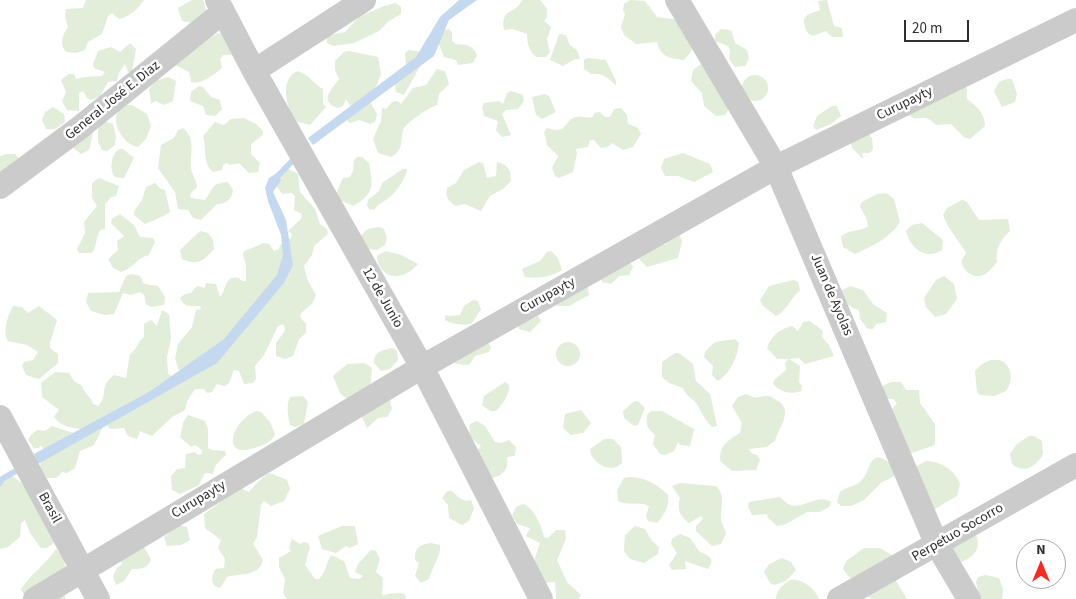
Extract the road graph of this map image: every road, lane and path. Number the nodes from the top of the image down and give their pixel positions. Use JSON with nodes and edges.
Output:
{"nodes":[{"id":1,"x":364,"y":0,"type":"edge"},
{"id":2,"x":677,"y":0,"type":"edge"},
{"id":3,"x":220,"y":6,"type":"edge"},
{"id":4,"x":1076,"y":20,"type":"edge"},
{"id":5,"x":254,"y":71,"type":"junction"},
{"id":6,"x":776,"y":167,"type":"junction"},
{"id":7,"x":0,"y":187,"type":"edge"},
{"id":8,"x":422,"y":367,"type":"junction"},
{"id":9,"x":0,"y":418,"type":"edge"},
{"id":10,"x":1076,"y":466,"type":"edge"},
{"id":11,"x":937,"y":545,"type":"junction"},
{"id":12,"x":83,"y":570,"type":"junction"},
{"id":13,"x":35,"y":599,"type":"edge"},
{"id":14,"x":98,"y":599,"type":"edge"},
{"id":15,"x":541,"y":599,"type":"edge"},
{"id":16,"x":839,"y":599,"type":"edge"},
{"id":17,"x":969,"y":599,"type":"edge"}],
"edges":[{"from":1,"to":5,"type":"street"},
{"from":2,"to":6,"type":"street","name":"Juan de Ayolas"},
{"from":3,"to":5,"type":"street","name":"12 de Junio"},
{"from":3,"to":7,"type":"street","name":"General José E. Diaz"},
{"from":4,"to":6,"type":"street","name":"Curupayty"},
{"from":5,"to":8,"type":"street","name":"12 de Junio"},
{"from":6,"to":8,"type":"street","name":"Curupayty"},
{"from":6,"to":11,"type":"street","name":"Juan de Ayolas"},
{"from":8,"to":12,"type":"street","name":"Curupayty"},
{"from":8,"to":15,"type":"street","name":"12 de Junio"},
{"from":9,"to":12,"type":"street","name":"Brasil"},
{"from":10,"to":11,"type":"street","name":"Perpetuo Socorro"},
{"from":11,"to":16,"type":"street","name":"Perpetuo Socorro"},
{"from":11,"to":17,"type":"street","name":"Juan de Ayolas"},
{"from":12,"to":13,"type":"street","name":"Curupayty"},
{"from":12,"to":14,"type":"street","name":"Brasil"}]}
